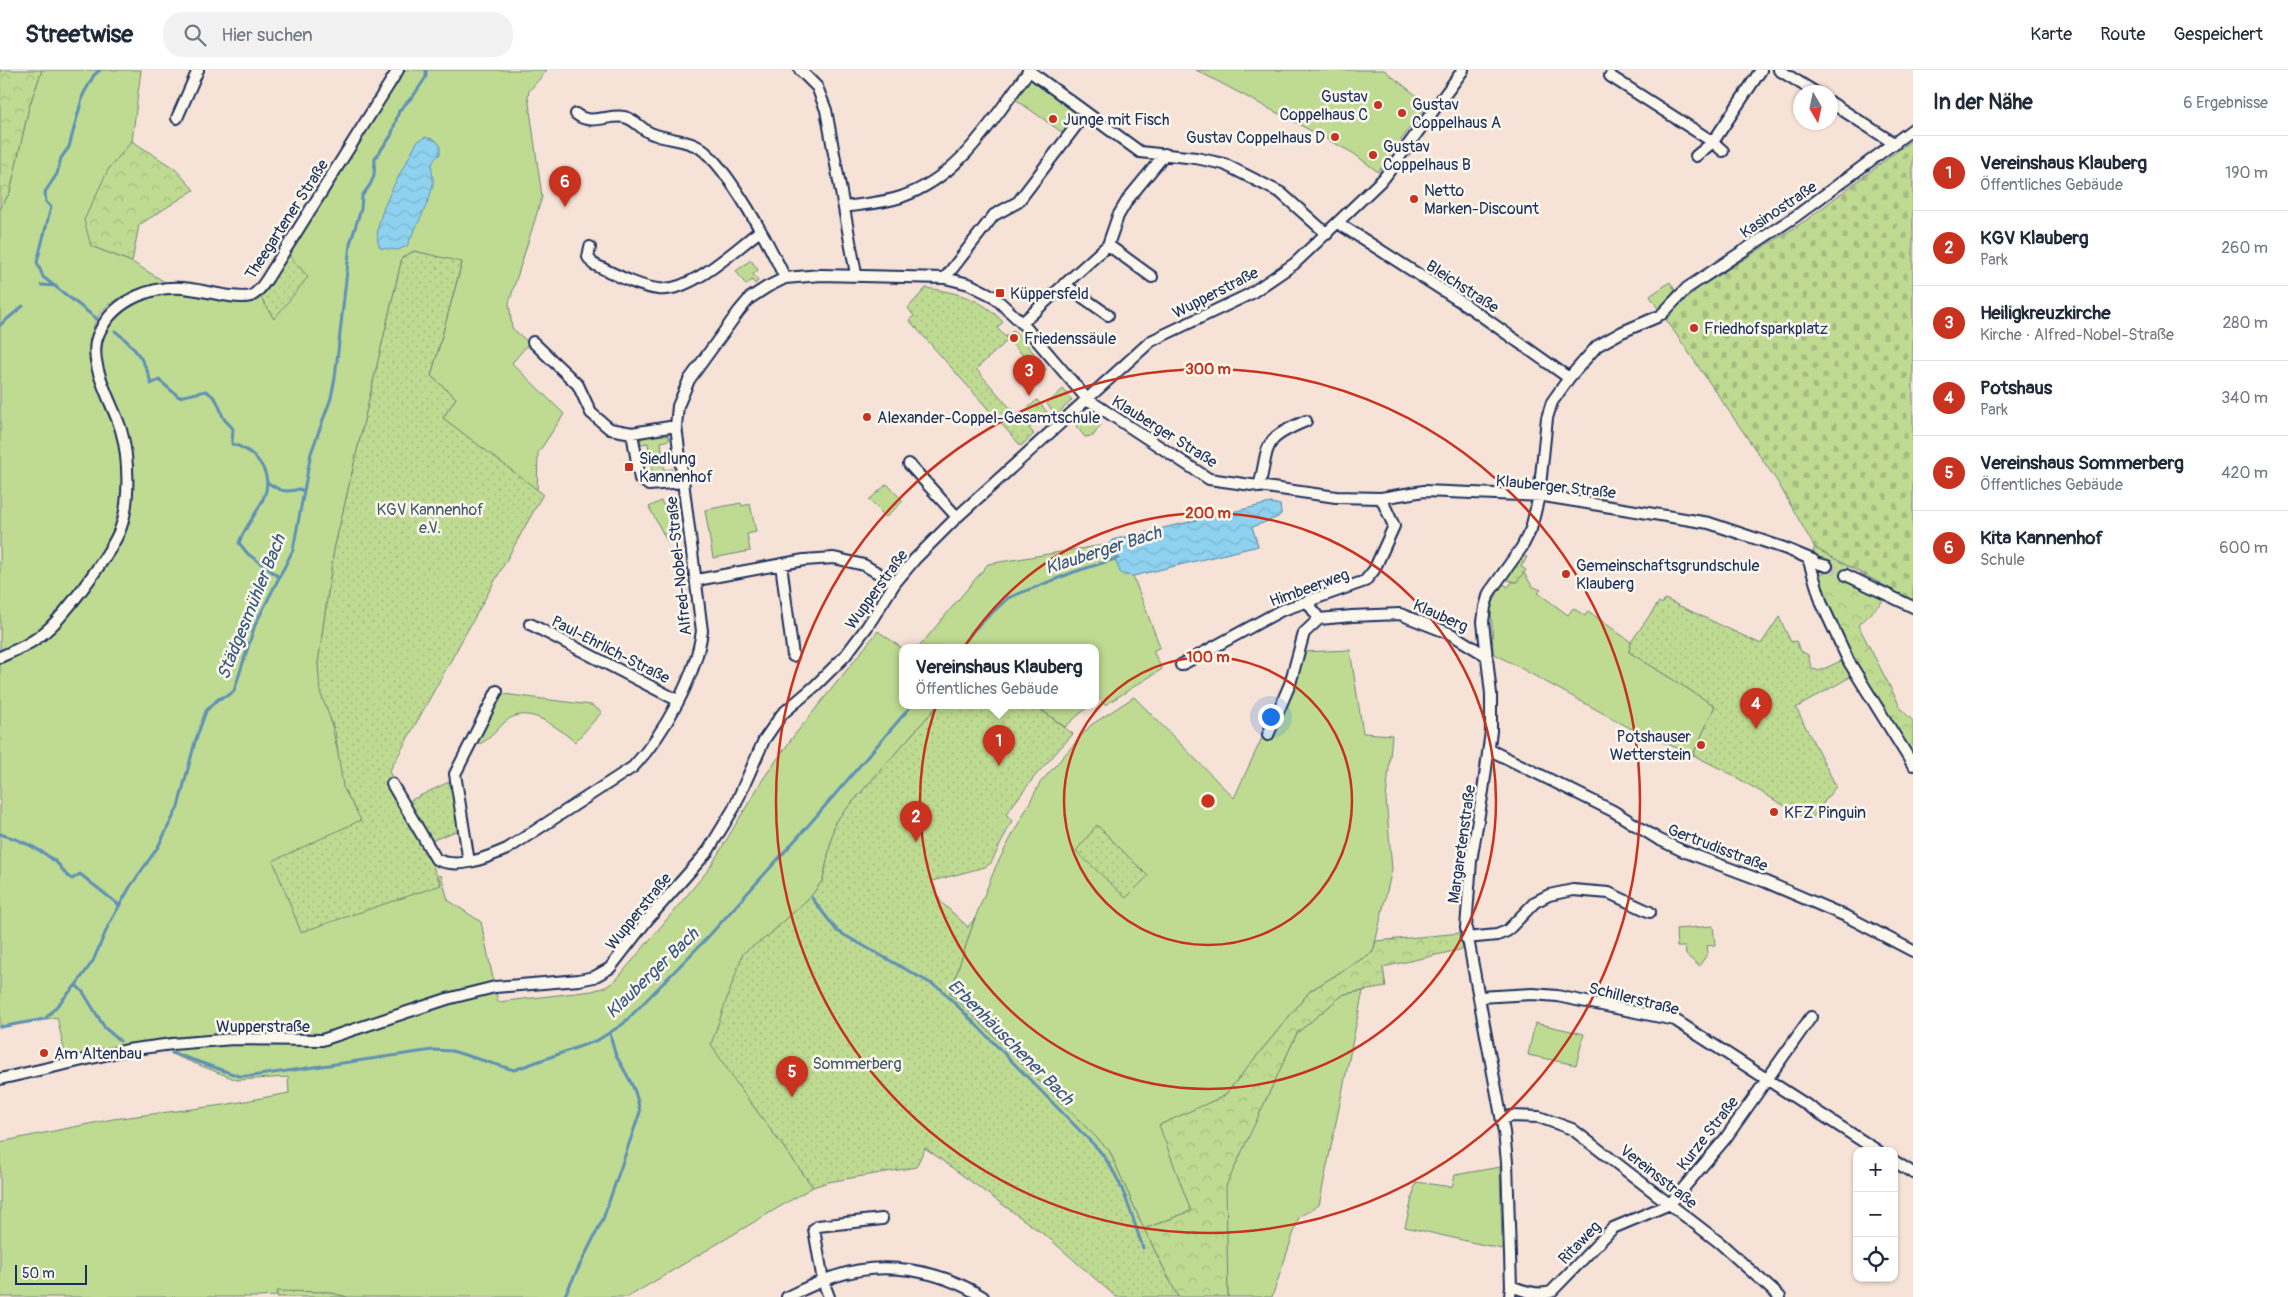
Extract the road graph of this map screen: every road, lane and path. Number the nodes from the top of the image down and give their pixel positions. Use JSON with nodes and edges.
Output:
{"nodes":[{"id":1,"x":198,"y":70,"type":"edge"},
{"id":2,"x":398,"y":70,"type":"edge"},
{"id":3,"x":800,"y":70,"type":"edge"},
{"id":4,"x":1029,"y":70,"type":"edge"},
{"id":5,"x":1464,"y":70,"type":"edge"},
{"id":6,"x":1761,"y":70,"type":"edge"},
{"id":7,"x":1779,"y":70,"type":"edge"},
{"id":8,"x":1610,"y":76,"type":"dead end"},
{"id":9,"x":1804,"y":85,"type":"edge"},
{"id":10,"x":1838,"y":107,"type":"edge"},
{"id":11,"x":576,"y":114,"type":"dead end"},
{"id":12,"x":1086,"y":114,"type":"junction"},
{"id":13,"x":177,"y":118,"type":"dead end"},
{"id":14,"x":1913,"y":129,"type":"edge"},
{"id":15,"x":1713,"y":142,"type":"junction"},
{"id":16,"x":1894,"y":144,"type":"junction"},
{"id":17,"x":1723,"y":151,"type":"dead end"},
{"id":18,"x":1165,"y":154,"type":"junction"},
{"id":19,"x":1696,"y":156,"type":"dead end"},
{"id":20,"x":845,"y":207,"type":"junction"},
{"id":21,"x":1338,"y":222,"type":"junction"},
{"id":22,"x":760,"y":231,"type":"junction"},
{"id":23,"x":1327,"y":234,"type":"junction"},
{"id":24,"x":1108,"y":245,"type":"junction"},
{"id":25,"x":590,"y":247,"type":"dead end"},
{"id":26,"x":856,"y":274,"type":"junction"},
{"id":27,"x":785,"y":278,"type":"junction"},
{"id":28,"x":945,"y":278,"type":"junction"},
{"id":29,"x":1152,"y":278,"type":"dead end"},
{"id":30,"x":1064,"y":284,"type":"junction"},
{"id":31,"x":1108,"y":314,"type":"dead end"},
{"id":32,"x":1022,"y":323,"type":"junction"},
{"id":33,"x":533,"y":342,"type":"dead end"},
{"id":34,"x":1569,"y":378,"type":"junction"},
{"id":35,"x":1087,"y":399,"type":"junction"},
{"id":36,"x":1306,"y":422,"type":"dead end"},
{"id":37,"x":676,"y":426,"type":"junction"},
{"id":38,"x":632,"y":433,"type":"junction"},
{"id":39,"x":909,"y":464,"type":"dead end"},
{"id":40,"x":684,"y":482,"type":"junction"},
{"id":41,"x":1259,"y":487,"type":"junction"},
{"id":42,"x":1539,"y":496,"type":"junction"},
{"id":43,"x":1382,"y":498,"type":"junction"},
{"id":44,"x":957,"y":517,"type":"junction"},
{"id":45,"x":782,"y":564,"type":"junction"},
{"id":46,"x":1846,"y":575,"type":"tunnel mouth"},
{"id":47,"x":697,"y":580,"type":"junction"},
{"id":48,"x":895,"y":583,"type":"junction"},
{"id":49,"x":1307,"y":601,"type":"junction"},
{"id":50,"x":1913,"y":607,"type":"edge"},
{"id":51,"x":1319,"y":619,"type":"junction"},
{"id":52,"x":530,"y":624,"type":"dead end"},
{"id":53,"x":793,"y":656,"type":"dead end"},
{"id":54,"x":1487,"y":656,"type":"junction"},
{"id":55,"x":0,"y":657,"type":"edge"},
{"id":56,"x":1181,"y":665,"type":"dead end"},
{"id":57,"x":497,"y":691,"type":"dead end"},
{"id":58,"x":677,"y":700,"type":"junction"},
{"id":59,"x":1268,"y":735,"type":"dead end"},
{"id":60,"x":1490,"y":750,"type":"junction"},
{"id":61,"x":1913,"y":765,"type":"edge"},
{"id":62,"x":392,"y":784,"type":"dead end"},
{"id":63,"x":469,"y":862,"type":"junction"},
{"id":64,"x":1650,"y":912,"type":"dead end"},
{"id":65,"x":1466,"y":933,"type":"junction"},
{"id":66,"x":1913,"y":951,"type":"edge"},
{"id":67,"x":1479,"y":997,"type":"junction"},
{"id":68,"x":1811,"y":1017,"type":"dead end"},
{"id":69,"x":0,"y":1079,"type":"edge"},
{"id":70,"x":1766,"y":1080,"type":"junction"},
{"id":71,"x":1502,"y":1119,"type":"junction"},
{"id":72,"x":1872,"y":1147,"type":"edge"},
{"id":73,"x":1898,"y":1164,"type":"edge"},
{"id":74,"x":1913,"y":1173,"type":"edge"},
{"id":75,"x":1670,"y":1204,"type":"junction"},
{"id":76,"x":882,"y":1219,"type":"dead end"},
{"id":77,"x":823,"y":1281,"type":"junction"},
{"id":78,"x":1510,"y":1292,"type":"edge"},
{"id":79,"x":787,"y":1297,"type":"edge"},
{"id":80,"x":829,"y":1297,"type":"edge"},
{"id":81,"x":982,"y":1297,"type":"edge"},
{"id":82,"x":1780,"y":1297,"type":"edge"}],
"edges":[{"from":1,"to":13,"type":"street"},
{"from":2,"to":55,"type":"street","name":"Theegartener Straße"},
{"from":3,"to":20,"type":"street"},
{"from":4,"to":12,"type":"street"},
{"from":4,"to":20,"type":"street"},
{"from":5,"to":21,"type":"street","name":"Wupperstraße"},
{"from":6,"to":15,"type":"street"},
{"from":7,"to":9,"type":"street"},
{"from":8,"to":15,"type":"street"},
{"from":10,"to":16,"type":"street"},
{"from":11,"to":22,"type":"street"},
{"from":12,"to":18,"type":"street"},
{"from":12,"to":28,"type":"street"},
{"from":14,"to":16,"type":"street","name":"Kasinostraße"},
{"from":15,"to":17,"type":"street"},
{"from":15,"to":19,"type":"street"},
{"from":16,"to":34,"type":"street","name":"Kasinostraße"},
{"from":18,"to":23,"type":"street"},
{"from":18,"to":24,"type":"street"},
{"from":20,"to":26,"type":"street"},
{"from":21,"to":23,"type":"street","name":"Wupperstraße"},
{"from":21,"to":34,"type":"street","name":"Bleichstraße"},
{"from":22,"to":25,"type":"street"},
{"from":22,"to":27,"type":"street"},
{"from":23,"to":35,"type":"street","name":"Wupperstraße"},
{"from":24,"to":29,"type":"street"},
{"from":24,"to":30,"type":"street"},
{"from":26,"to":27,"type":"street","name":"Alfred-Nobel-Straße"},
{"from":26,"to":28,"type":"street","name":"Alfred-Nobel-Straße"},
{"from":27,"to":37,"type":"street","name":"Alfred-Nobel-Straße"},
{"from":28,"to":32,"type":"street","name":"Alfred-Nobel-Straße"},
{"from":30,"to":31,"type":"street"},
{"from":30,"to":32,"type":"street"},
{"from":32,"to":35,"type":"street","name":"Alfred-Nobel-Straße"},
{"from":33,"to":38,"type":"street"},
{"from":34,"to":42,"type":"street","name":"Kasinostraße"},
{"from":35,"to":41,"type":"street","name":"Klauberger Straße"},
{"from":35,"to":44,"type":"street","name":"Wupperstraße"},
{"from":36,"to":41,"type":"street"},
{"from":37,"to":38,"type":"street"},
{"from":37,"to":40,"type":"street","name":"Alfred-Nobel-Straße"},
{"from":38,"to":40,"type":"street"},
{"from":39,"to":44,"type":"street"},
{"from":40,"to":47,"type":"street","name":"Alfred-Nobel-Straße"},
{"from":41,"to":43,"type":"street","name":"Klauberger Straße"},
{"from":42,"to":43,"type":"street","name":"Klauberger Straße"},
{"from":42,"to":54,"type":"street","name":"Margaretenstraße"},
{"from":42,"to":61,"type":"street","name":"Klauberger Straße"},
{"from":43,"to":49,"type":"street","name":"Himbeerweg"},
{"from":44,"to":48,"type":"street","name":"Wupperstraße"},
{"from":45,"to":47,"type":"street"},
{"from":45,"to":48,"type":"street"},
{"from":45,"to":53,"type":"street"},
{"from":46,"to":50,"type":"street"},
{"from":47,"to":58,"type":"street","name":"Alfred-Nobel-Straße"},
{"from":48,"to":69,"type":"street","name":"Wupperstraße"},
{"from":49,"to":51,"type":"street"},
{"from":49,"to":56,"type":"street","name":"Himbeerweg"},
{"from":51,"to":54,"type":"street","name":"Klauberg"},
{"from":51,"to":59,"type":"street"},
{"from":52,"to":58,"type":"street","name":"Paul-Ehrlich-Straße"},
{"from":54,"to":60,"type":"street","name":"Margaretenstraße"},
{"from":57,"to":63,"type":"street"},
{"from":58,"to":63,"type":"street","name":"Alfred-Nobel-Straße"},
{"from":60,"to":65,"type":"street","name":"Margaretenstraße"},
{"from":60,"to":66,"type":"street","name":"Gertrudisstraße"},
{"from":62,"to":63,"type":"street","name":"Alfred-Nobel-Straße"},
{"from":64,"to":65,"type":"street"},
{"from":65,"to":67,"type":"street","name":"Margaretenstraße"},
{"from":67,"to":70,"type":"street","name":"Schillerstraße"},
{"from":67,"to":71,"type":"street","name":"Margaretenstraße"},
{"from":68,"to":70,"type":"street"},
{"from":70,"to":72,"type":"street","name":"Schillerstraße"},
{"from":70,"to":75,"type":"street","name":"Kurze Straße"},
{"from":71,"to":75,"type":"street","name":"Vereinsstraße"},
{"from":71,"to":78,"type":"street","name":"Margaretenstraße"},
{"from":73,"to":74,"type":"street"},
{"from":75,"to":78,"type":"street","name":"Ritaweg"},
{"from":75,"to":82,"type":"street","name":"Vereinsstraße"},
{"from":76,"to":77,"type":"street"},
{"from":77,"to":79,"type":"street"},
{"from":77,"to":80,"type":"street"},
{"from":77,"to":81,"type":"street"}]}
